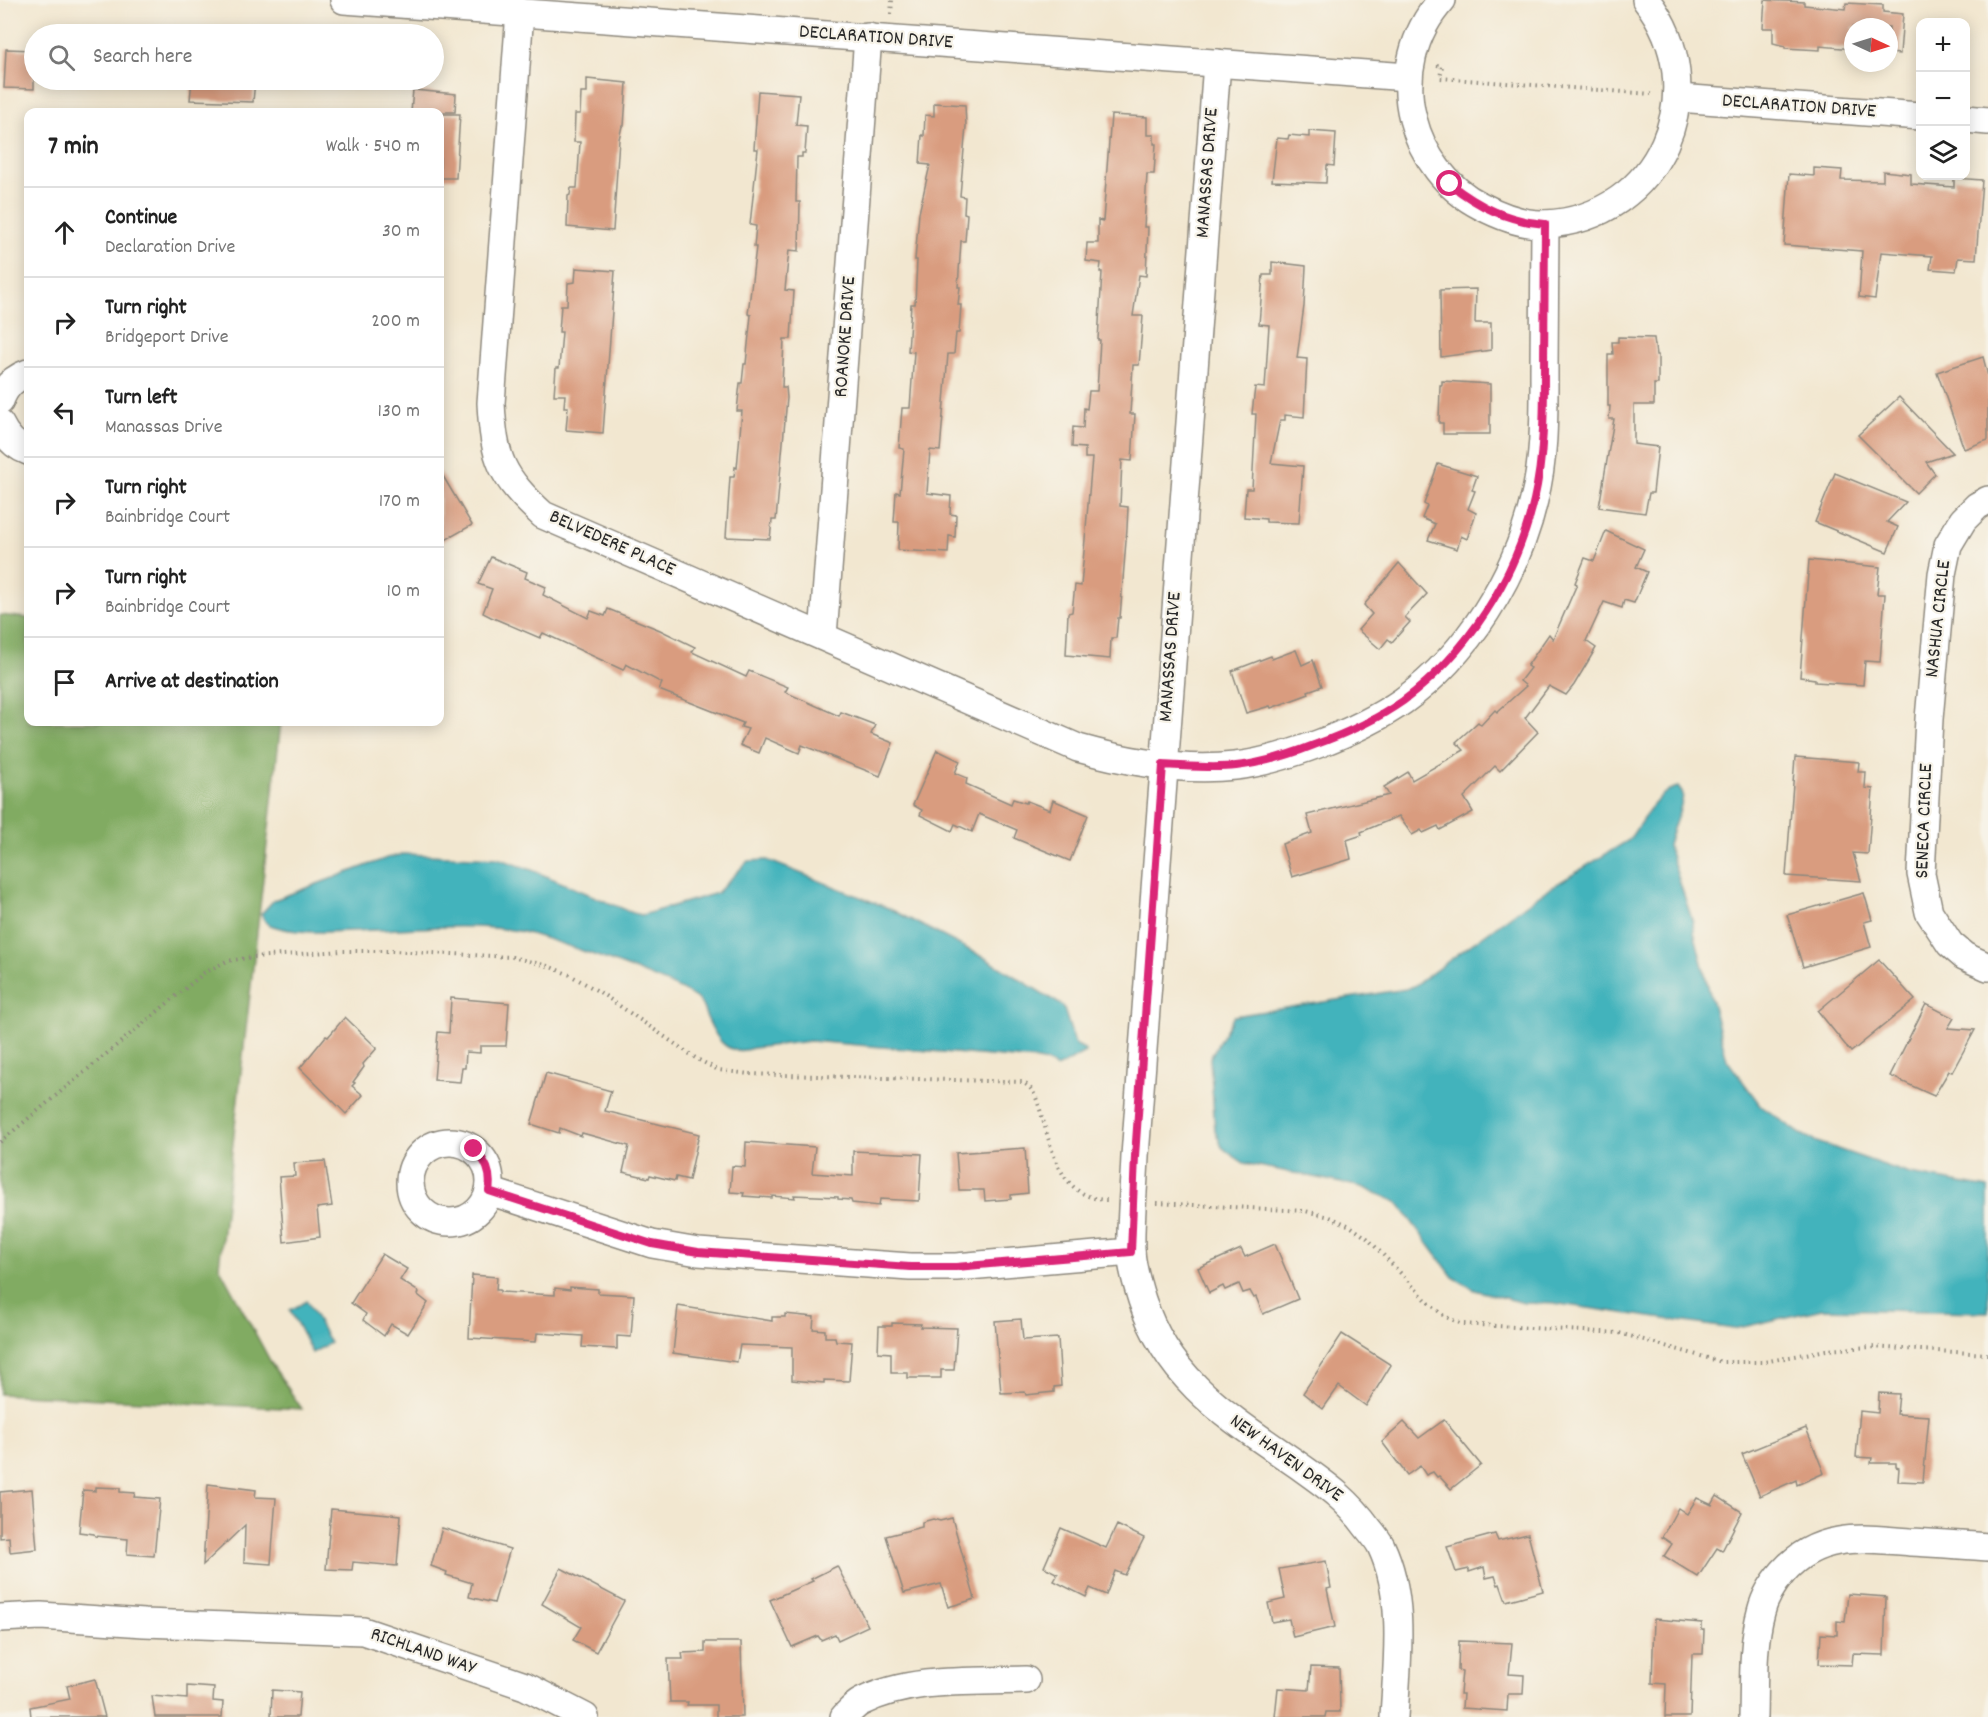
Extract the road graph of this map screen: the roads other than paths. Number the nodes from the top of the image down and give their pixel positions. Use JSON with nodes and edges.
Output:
{"nodes":[{"id":1,"x":344,"y":0,"type":"edge"},
{"id":2,"x":1442,"y":0,"type":"edge"},
{"id":3,"x":1646,"y":0,"type":"edge"},
{"id":4,"x":520,"y":12,"type":"junction"},
{"id":5,"x":868,"y":38,"type":"junction"},
{"id":6,"x":1217,"y":63,"type":"junction"},
{"id":7,"x":1408,"y":76,"type":"junction"},
{"id":8,"x":1667,"y":96,"type":"junction"},
{"id":9,"x":1916,"y":116,"type":"edge"},
{"id":10,"x":1970,"y":119,"type":"edge"},
{"id":11,"x":1988,"y":120,"type":"edge"},
{"id":12,"x":1545,"y":224,"type":"junction"},
{"id":13,"x":24,"y":375,"type":"edge"},
{"id":14,"x":0,"y":399,"type":"edge"},
{"id":15,"x":0,"y":424,"type":"edge"},
{"id":16,"x":24,"y":449,"type":"edge"},
{"id":17,"x":1988,"y":500,"type":"edge"},
{"id":18,"x":823,"y":636,"type":"junction"},
{"id":19,"x":1929,"y":719,"type":"joint"},
{"id":20,"x":1163,"y":765,"type":"junction"},
{"id":21,"x":1988,"y":967,"type":"edge"},
{"id":22,"x":489,"y":1191,"type":"dead end"},
{"id":23,"x":1131,"y":1252,"type":"junction"},
{"id":24,"x":1988,"y":1546,"type":"edge"},
{"id":25,"x":0,"y":1618,"type":"edge"},
{"id":26,"x":1026,"y":1680,"type":"dead end"},
{"id":27,"x":585,"y":1717,"type":"edge"},
{"id":28,"x":844,"y":1717,"type":"edge"},
{"id":29,"x":1394,"y":1717,"type":"edge"},
{"id":30,"x":1753,"y":1717,"type":"edge"}],
"edges":[{"from":1,"to":4,"type":"street","name":"DECLARATION DRIVE"},
{"from":2,"to":7,"type":"street"},
{"from":3,"to":8,"type":"street"},
{"from":4,"to":5,"type":"street","name":"DECLARATION DRIVE"},
{"from":4,"to":18,"type":"street","name":"BELVEDERE PLACE"},
{"from":5,"to":6,"type":"street","name":"DECLARATION DRIVE"},
{"from":5,"to":18,"type":"street","name":"ROANOKE DRIVE"},
{"from":6,"to":7,"type":"street","name":"DECLARATION DRIVE"},
{"from":6,"to":20,"type":"street","name":"MANASSAS DRIVE"},
{"from":7,"to":12,"type":"street"},
{"from":8,"to":9,"type":"street","name":"DECLARATION DRIVE"},
{"from":8,"to":12,"type":"street"},
{"from":10,"to":11,"type":"street"},
{"from":12,"to":20,"type":"street","name":"BELVEDERE PLACE"},
{"from":13,"to":14,"type":"street"},
{"from":15,"to":16,"type":"street"},
{"from":17,"to":19,"type":"street","name":"NASHUA CIRCLE"},
{"from":18,"to":20,"type":"street","name":"BELVEDERE PLACE"},
{"from":19,"to":21,"type":"street","name":"SENECA CIRCLE"},
{"from":20,"to":23,"type":"street","name":"MANASSAS DRIVE"},
{"from":22,"to":23,"type":"street"},
{"from":23,"to":29,"type":"street","name":"NEW HAVEN DRIVE"},
{"from":24,"to":30,"type":"street"},
{"from":25,"to":27,"type":"street","name":"RICHLAND WAY"},
{"from":26,"to":28,"type":"street"}]}
